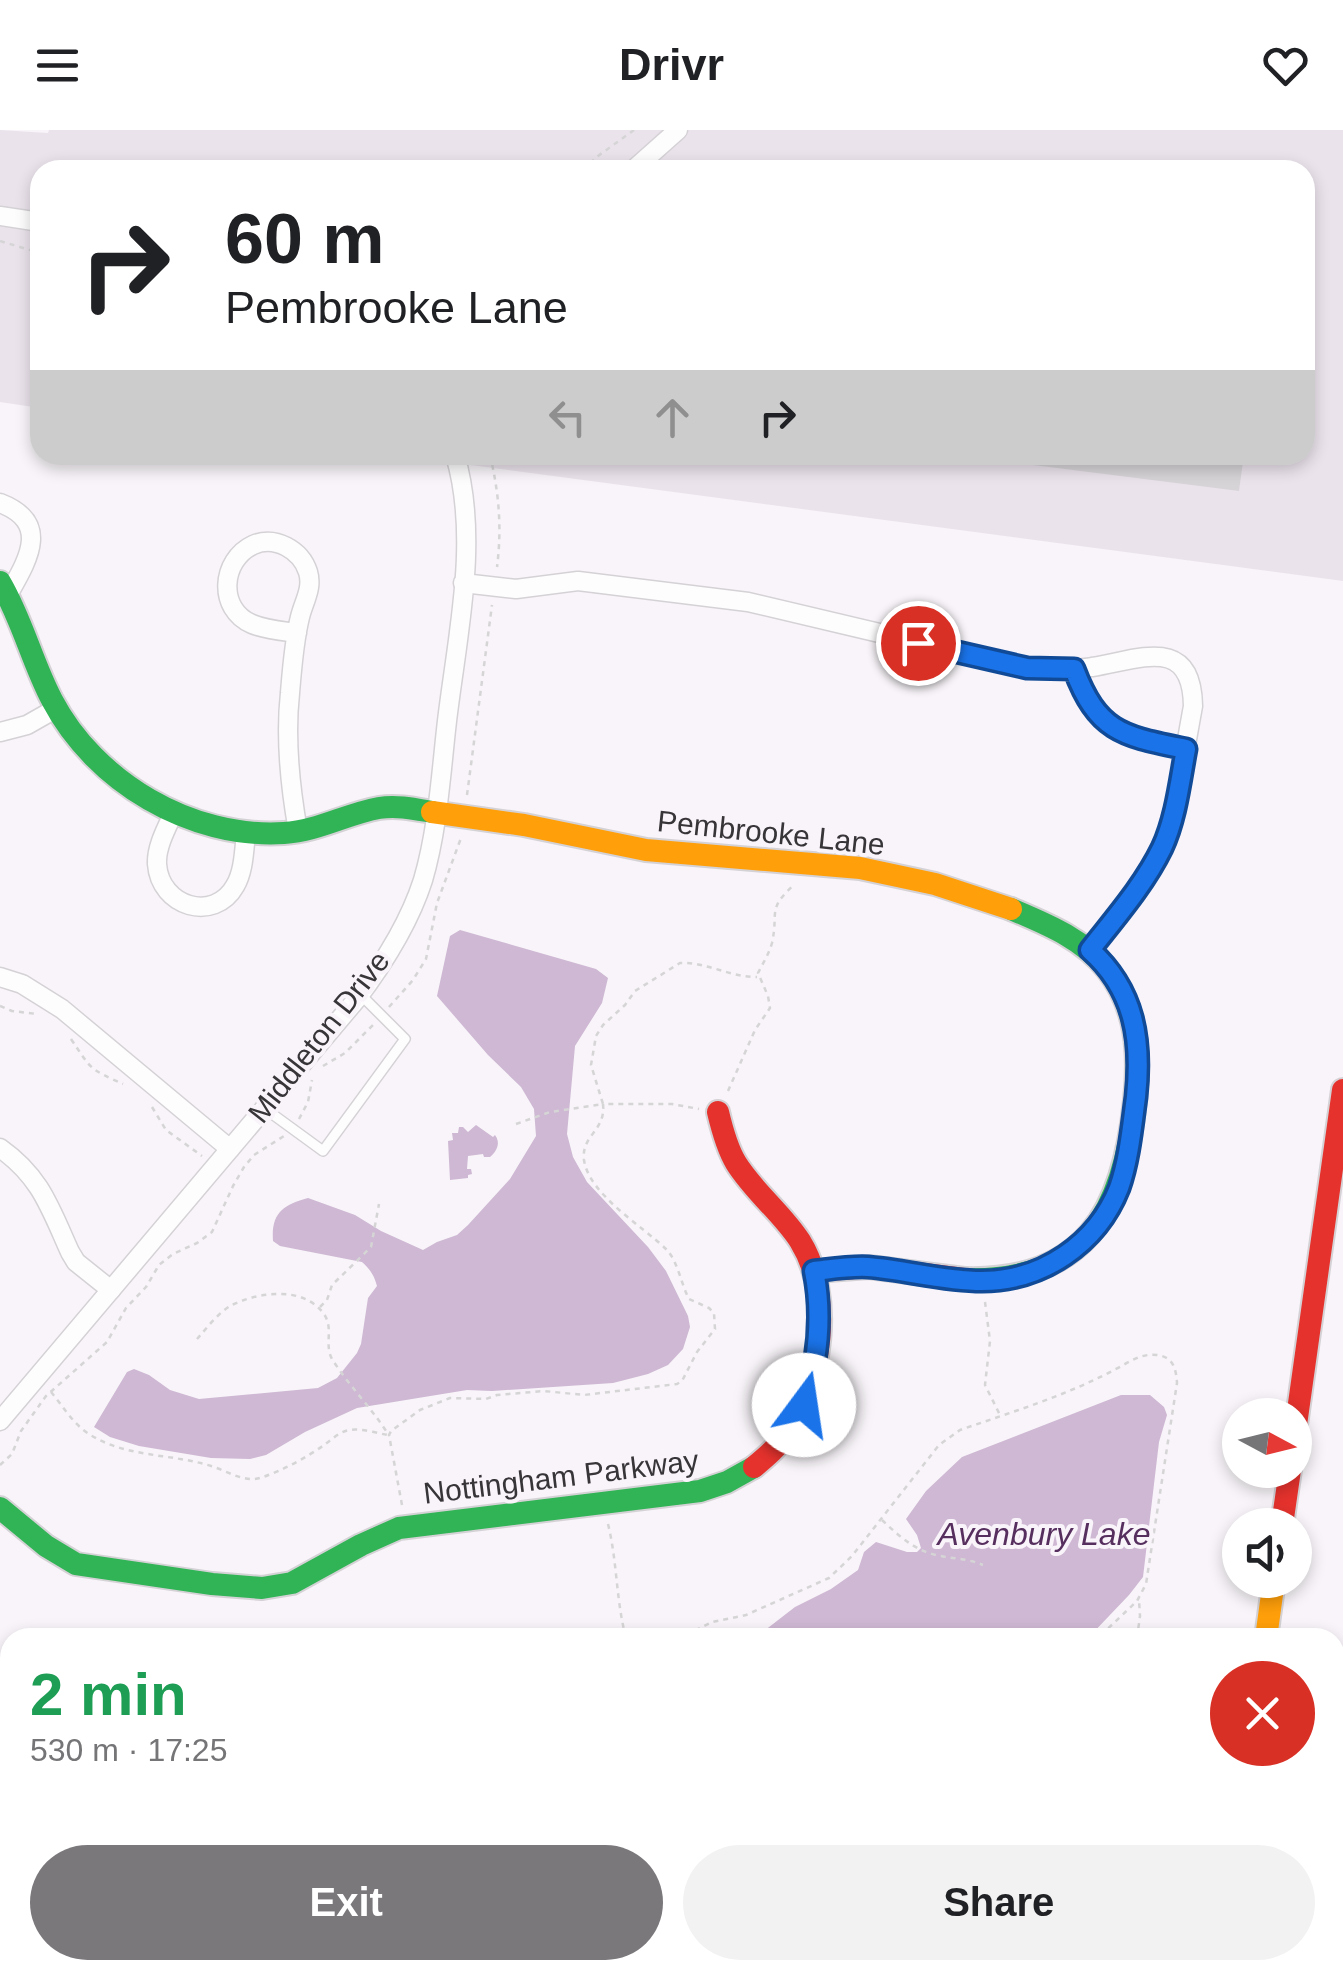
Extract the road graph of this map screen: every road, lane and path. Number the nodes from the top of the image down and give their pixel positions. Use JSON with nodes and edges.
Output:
{"nodes":[{"id":1,"x":634,"y":130,"type":"edge"},
{"id":2,"x":678,"y":130,"type":"edge"},
{"id":3,"x":594,"y":160,"type":"edge"},
{"id":4,"x":644,"y":160,"type":"edge"},
{"id":5,"x":0,"y":216,"type":"edge"},
{"id":6,"x":30,"y":220,"type":"edge"},
{"id":7,"x":0,"y":241,"type":"edge"},
{"id":8,"x":30,"y":250,"type":"edge"},
{"id":9,"x":457,"y":465,"type":"edge"},
{"id":10,"x":492,"y":465,"type":"edge"},
{"id":11,"x":0,"y":503,"type":"edge"},
{"id":12,"x":463,"y":583,"type":"junction"},
{"id":13,"x":494,"y":588,"type":"junction"},
{"id":14,"x":4,"y":589,"type":"edge"},
{"id":15,"x":297,"y":633,"type":"junction"},
{"id":16,"x":1074,"y":669,"type":"junction"},
{"id":17,"x":57,"y":708,"type":"junction"},
{"id":18,"x":0,"y":732,"type":"edge"},
{"id":19,"x":1186,"y":749,"type":"junction"},
{"id":20,"x":174,"y":812,"type":"junction"},
{"id":21,"x":436,"y":812,"type":"junction"},
{"id":22,"x":465,"y":816,"type":"junction"},
{"id":23,"x":298,"y":831,"type":"junction"},
{"id":24,"x":246,"y":833,"type":"junction"},
{"id":25,"x":811,"y":863,"type":"junction"},
{"id":26,"x":1090,"y":950,"type":"junction"},
{"id":27,"x":0,"y":977,"type":"edge"},
{"id":28,"x":758,"y":977,"type":"junction"},
{"id":29,"x":360,"y":994,"type":"junction"},
{"id":30,"x":0,"y":1006,"type":"edge"},
{"id":31,"x":381,"y":1015,"type":"junction"},
{"id":32,"x":48,"y":1017,"type":"dead end"},
{"id":33,"x":68,"y":1036,"type":"dead end"},
{"id":34,"x":134,"y":1088,"type":"dead end"},
{"id":35,"x":1343,"y":1090,"type":"edge"},
{"id":36,"x":150,"y":1103,"type":"dead end"},
{"id":37,"x":603,"y":1104,"type":"junction"},
{"id":38,"x":264,"y":1108,"type":"junction"},
{"id":39,"x":718,"y":1112,"type":"junction"},
{"id":40,"x":516,"y":1124,"type":"dead end"},
{"id":41,"x":291,"y":1128,"type":"junction"},
{"id":42,"x":230,"y":1149,"type":"junction"},
{"id":43,"x":4,"y":1157,"type":"edge"},
{"id":44,"x":216,"y":1165,"type":"junction"},
{"id":45,"x":379,"y":1204,"type":"dead end"},
{"id":46,"x":814,"y":1271,"type":"junction"},
{"id":47,"x":985,"y":1281,"type":"junction"},
{"id":48,"x":111,"y":1290,"type":"junction"},
{"id":49,"x":318,"y":1308,"type":"junction"},
{"id":50,"x":196,"y":1339,"type":"dead end"},
{"id":51,"x":51,"y":1392,"type":"junction"},
{"id":52,"x":1300,"y":1398,"type":"edge"},
{"id":53,"x":1001,"y":1416,"type":"junction"},
{"id":54,"x":0,"y":1421,"type":"edge"},
{"id":55,"x":389,"y":1435,"type":"junction"},
{"id":56,"x":0,"y":1465,"type":"edge"},
{"id":57,"x":602,"y":1503,"type":"junction"},
{"id":58,"x":0,"y":1508,"type":"edge"},
{"id":59,"x":880,"y":1518,"type":"junction"},
{"id":60,"x":407,"y":1526,"type":"junction"},
{"id":61,"x":984,"y":1565,"type":"dead end"},
{"id":62,"x":1138,"y":1598,"type":"junction"},
{"id":63,"x":1272,"y":1598,"type":"edge"},
{"id":64,"x":623,"y":1628,"type":"edge"},
{"id":65,"x":700,"y":1628,"type":"edge"},
{"id":66,"x":1108,"y":1628,"type":"edge"},
{"id":67,"x":1138,"y":1628,"type":"edge"},
{"id":68,"x":1267,"y":1628,"type":"edge"}],
"edges":[{"from":1,"to":3,"type":"path"},
{"from":2,"to":4,"type":"street"},
{"from":5,"to":6,"type":"street"},
{"from":7,"to":8,"type":"path"},
{"from":9,"to":12,"type":"street","name":"Middleton Drive"},
{"from":10,"to":13,"type":"path"},
{"from":11,"to":14,"type":"street"},
{"from":12,"to":13,"type":"street"},
{"from":12,"to":21,"type":"street","name":"Middleton Drive"},
{"from":13,"to":16,"type":"street"},
{"from":13,"to":22,"type":"path"},
{"from":14,"to":17,"type":"main road"},
{"from":15,"to":15,"type":"street"},
{"from":15,"to":23,"type":"street"},
{"from":16,"to":19,"type":"street"},
{"from":16,"to":19,"type":"street"},
{"from":17,"to":18,"type":"street"},
{"from":17,"to":20,"type":"main road"},
{"from":19,"to":26,"type":"street"},
{"from":20,"to":24,"type":"main road"},
{"from":20,"to":24,"type":"street"},
{"from":21,"to":22,"type":"main road","name":"Pembrooke Lane"},
{"from":21,"to":23,"type":"main road","name":"Pembrooke Lane"},
{"from":21,"to":29,"type":"street","name":"Middleton Drive"},
{"from":22,"to":25,"type":"main road","name":"Pembrooke Lane"},
{"from":22,"to":31,"type":"path"},
{"from":23,"to":24,"type":"main road","name":"Pembrooke Lane"},
{"from":25,"to":26,"type":"main road","name":"Pembrooke Lane"},
{"from":25,"to":28,"type":"path"},
{"from":26,"to":47,"type":"main road","name":"Pembrooke Lane"},
{"from":27,"to":42,"type":"street"},
{"from":28,"to":37,"type":"path"},
{"from":28,"to":39,"type":"path"},
{"from":29,"to":31,"type":"lane"},
{"from":29,"to":38,"type":"street","name":"Middleton Drive"},
{"from":30,"to":32,"type":"path"},
{"from":31,"to":41,"type":"path"},
{"from":31,"to":41,"type":"lane"},
{"from":33,"to":34,"type":"path"},
{"from":35,"to":52,"type":"main road"},
{"from":36,"to":44,"type":"path"},
{"from":37,"to":39,"type":"path"},
{"from":37,"to":40,"type":"path"},
{"from":37,"to":55,"type":"path"},
{"from":38,"to":41,"type":"lane"},
{"from":38,"to":42,"type":"street","name":"Middleton Drive"},
{"from":39,"to":46,"type":"main road","name":"Nottingham Parkway"},
{"from":41,"to":51,"type":"path"},
{"from":42,"to":44,"type":"street","name":"Middleton Drive"},
{"from":43,"to":48,"type":"street"},
{"from":44,"to":48,"type":"street","name":"Middleton Drive"},
{"from":45,"to":49,"type":"path"},
{"from":46,"to":47,"type":"main road","name":"Pembrooke Lane"},
{"from":46,"to":57,"type":"main road","name":"Nottingham Parkway"},
{"from":47,"to":53,"type":"path"},
{"from":48,"to":54,"type":"street","name":"Middleton Drive"},
{"from":49,"to":50,"type":"path"},
{"from":49,"to":55,"type":"path"},
{"from":51,"to":55,"type":"path"},
{"from":51,"to":56,"type":"path"},
{"from":53,"to":59,"type":"path"},
{"from":53,"to":62,"type":"path"},
{"from":55,"to":60,"type":"path"},
{"from":57,"to":60,"type":"main road","name":"Nottingham Parkway"},
{"from":57,"to":64,"type":"path"},
{"from":58,"to":60,"type":"main road","name":"Nottingham Parkway"},
{"from":59,"to":61,"type":"path"},
{"from":59,"to":65,"type":"path"},
{"from":62,"to":66,"type":"path"},
{"from":62,"to":67,"type":"path"},
{"from":63,"to":68,"type":"main road"}]}
